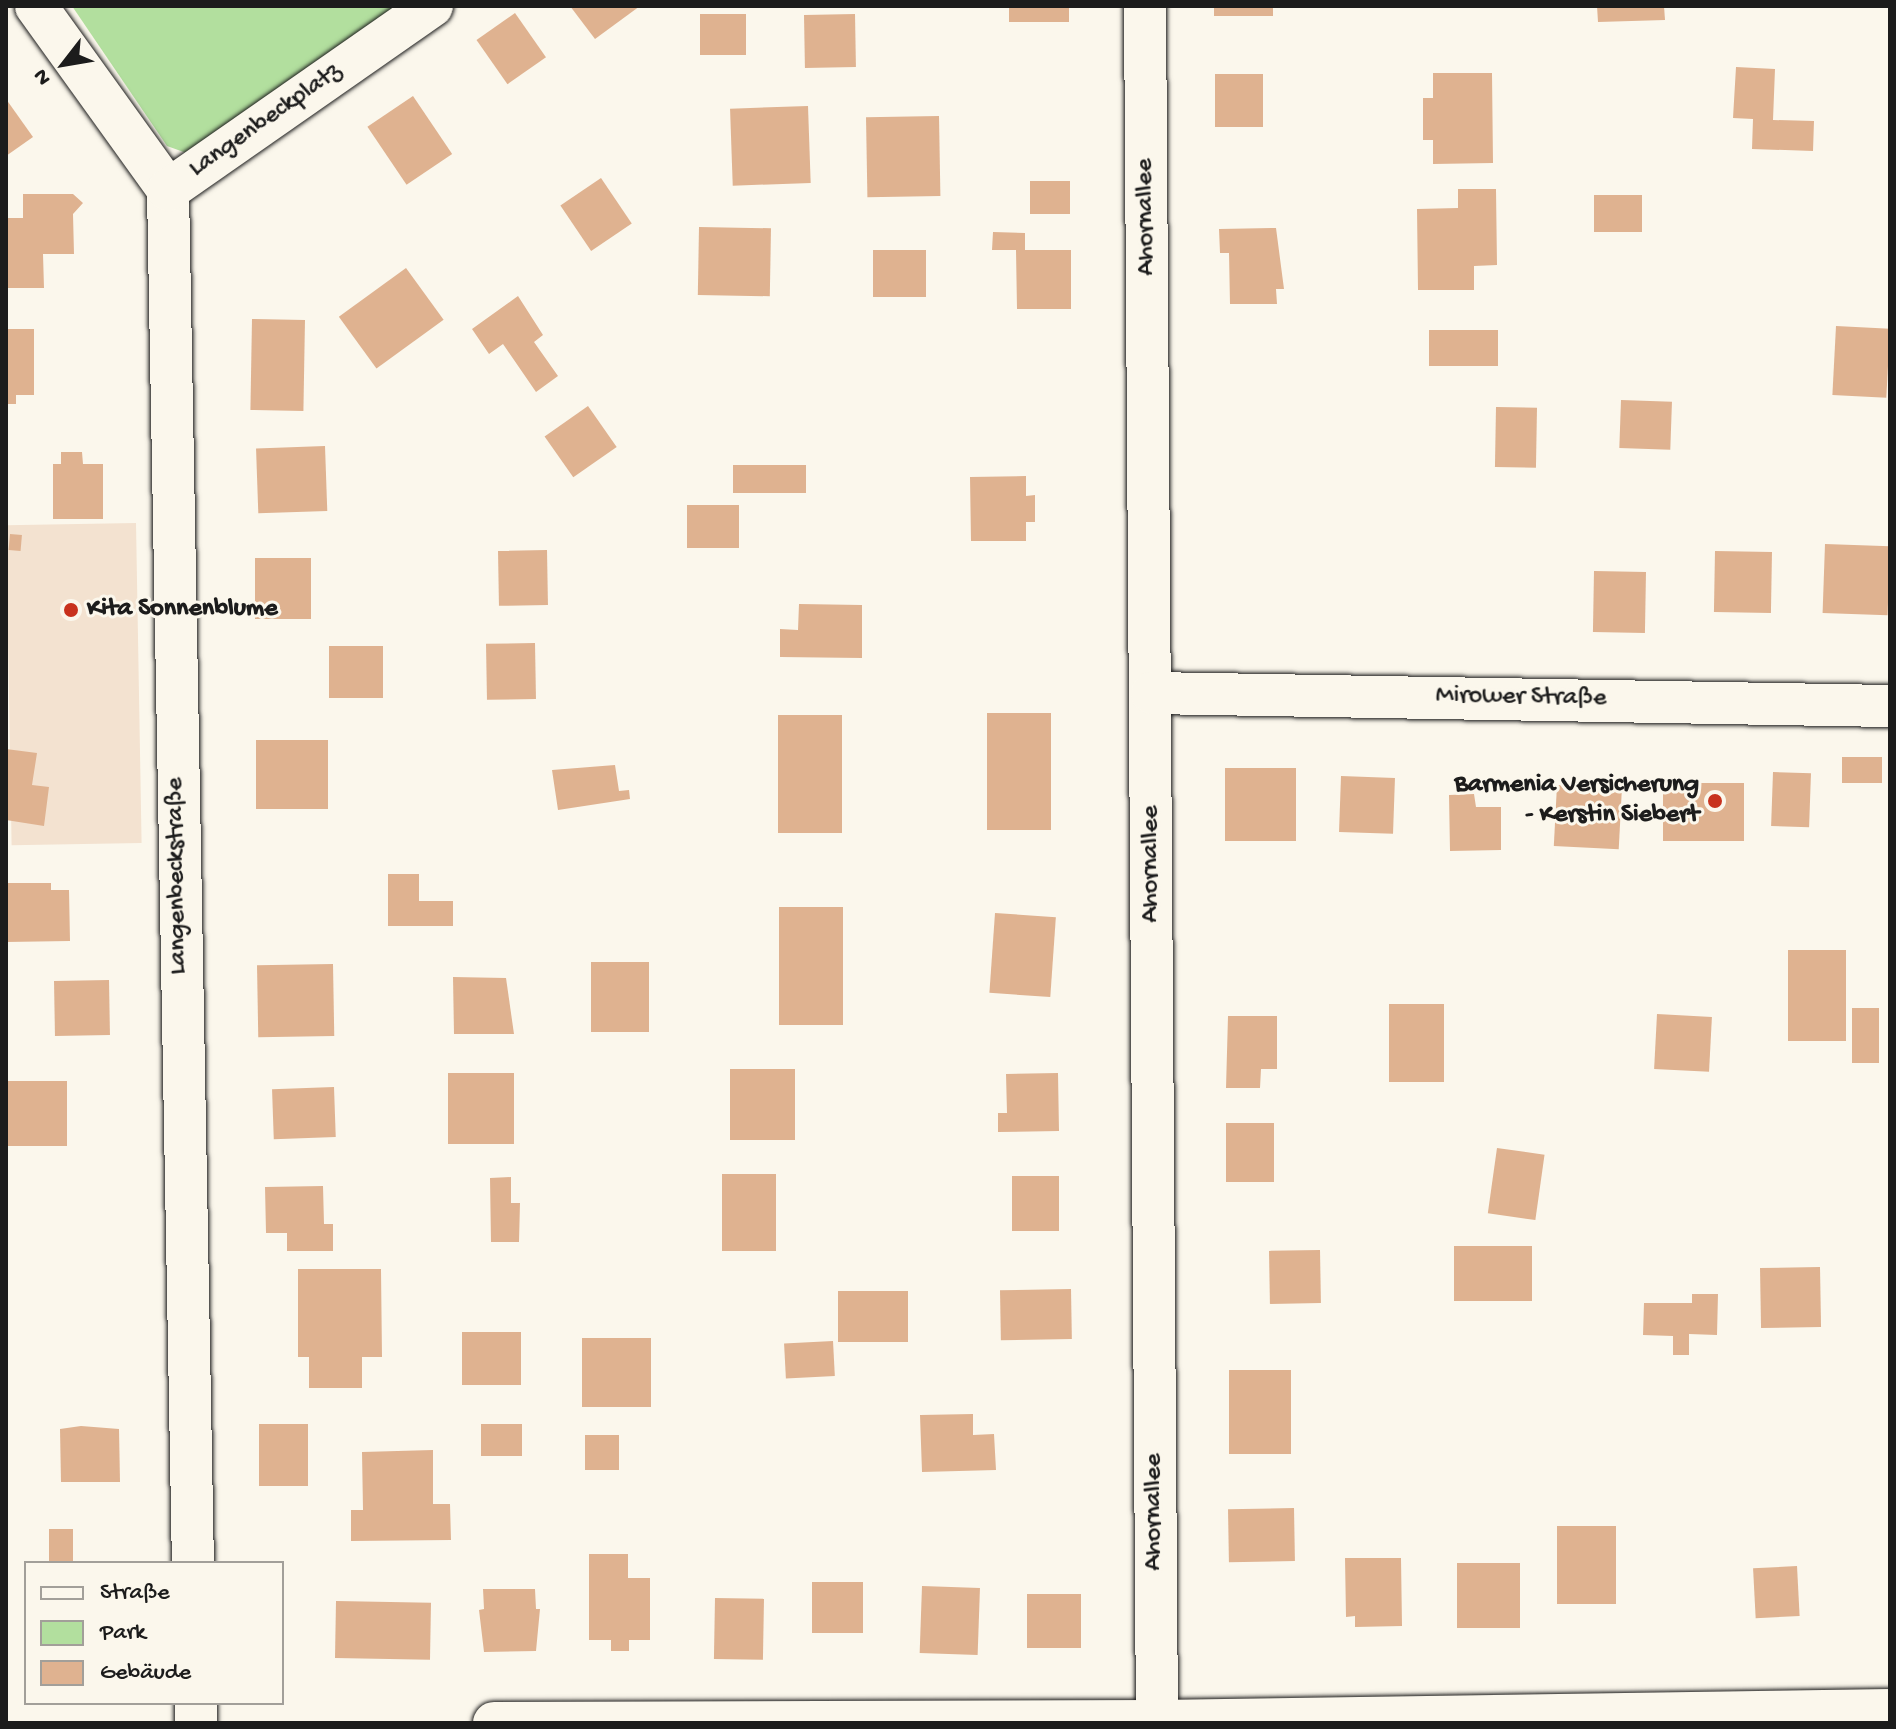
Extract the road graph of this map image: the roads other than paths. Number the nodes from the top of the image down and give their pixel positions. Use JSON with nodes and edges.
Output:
{"nodes":[{"id":1,"x":36,"y":6,"type":"edge"},
{"id":2,"x":432,"y":6,"type":"edge"},
{"id":3,"x":1145,"y":6,"type":"edge"},
{"id":4,"x":168,"y":190,"type":"junction"},
{"id":5,"x":1152,"y":693,"type":"junction"},
{"id":6,"x":1890,"y":706,"type":"edge"},
{"id":7,"x":193,"y":1561,"type":"edge"},
{"id":8,"x":1890,"y":1710,"type":"edge"},
{"id":9,"x":1157,"y":1722,"type":"edge"},
{"id":10,"x":494,"y":1723,"type":"edge"}],
"edges":[{"from":1,"to":4,"type":"street","name":"Langenbeckplatz"},
{"from":2,"to":4,"type":"street","name":"Langenbeckplatz"},
{"from":3,"to":5,"type":"street","name":"Ahornallee"},
{"from":4,"to":7,"type":"street","name":"Langenbeckstraße"},
{"from":5,"to":6,"type":"street","name":"Mirower Straße"},
{"from":5,"to":9,"type":"street","name":"Ahornallee"},
{"from":8,"to":9,"type":"street"},
{"from":9,"to":10,"type":"street"}]}
